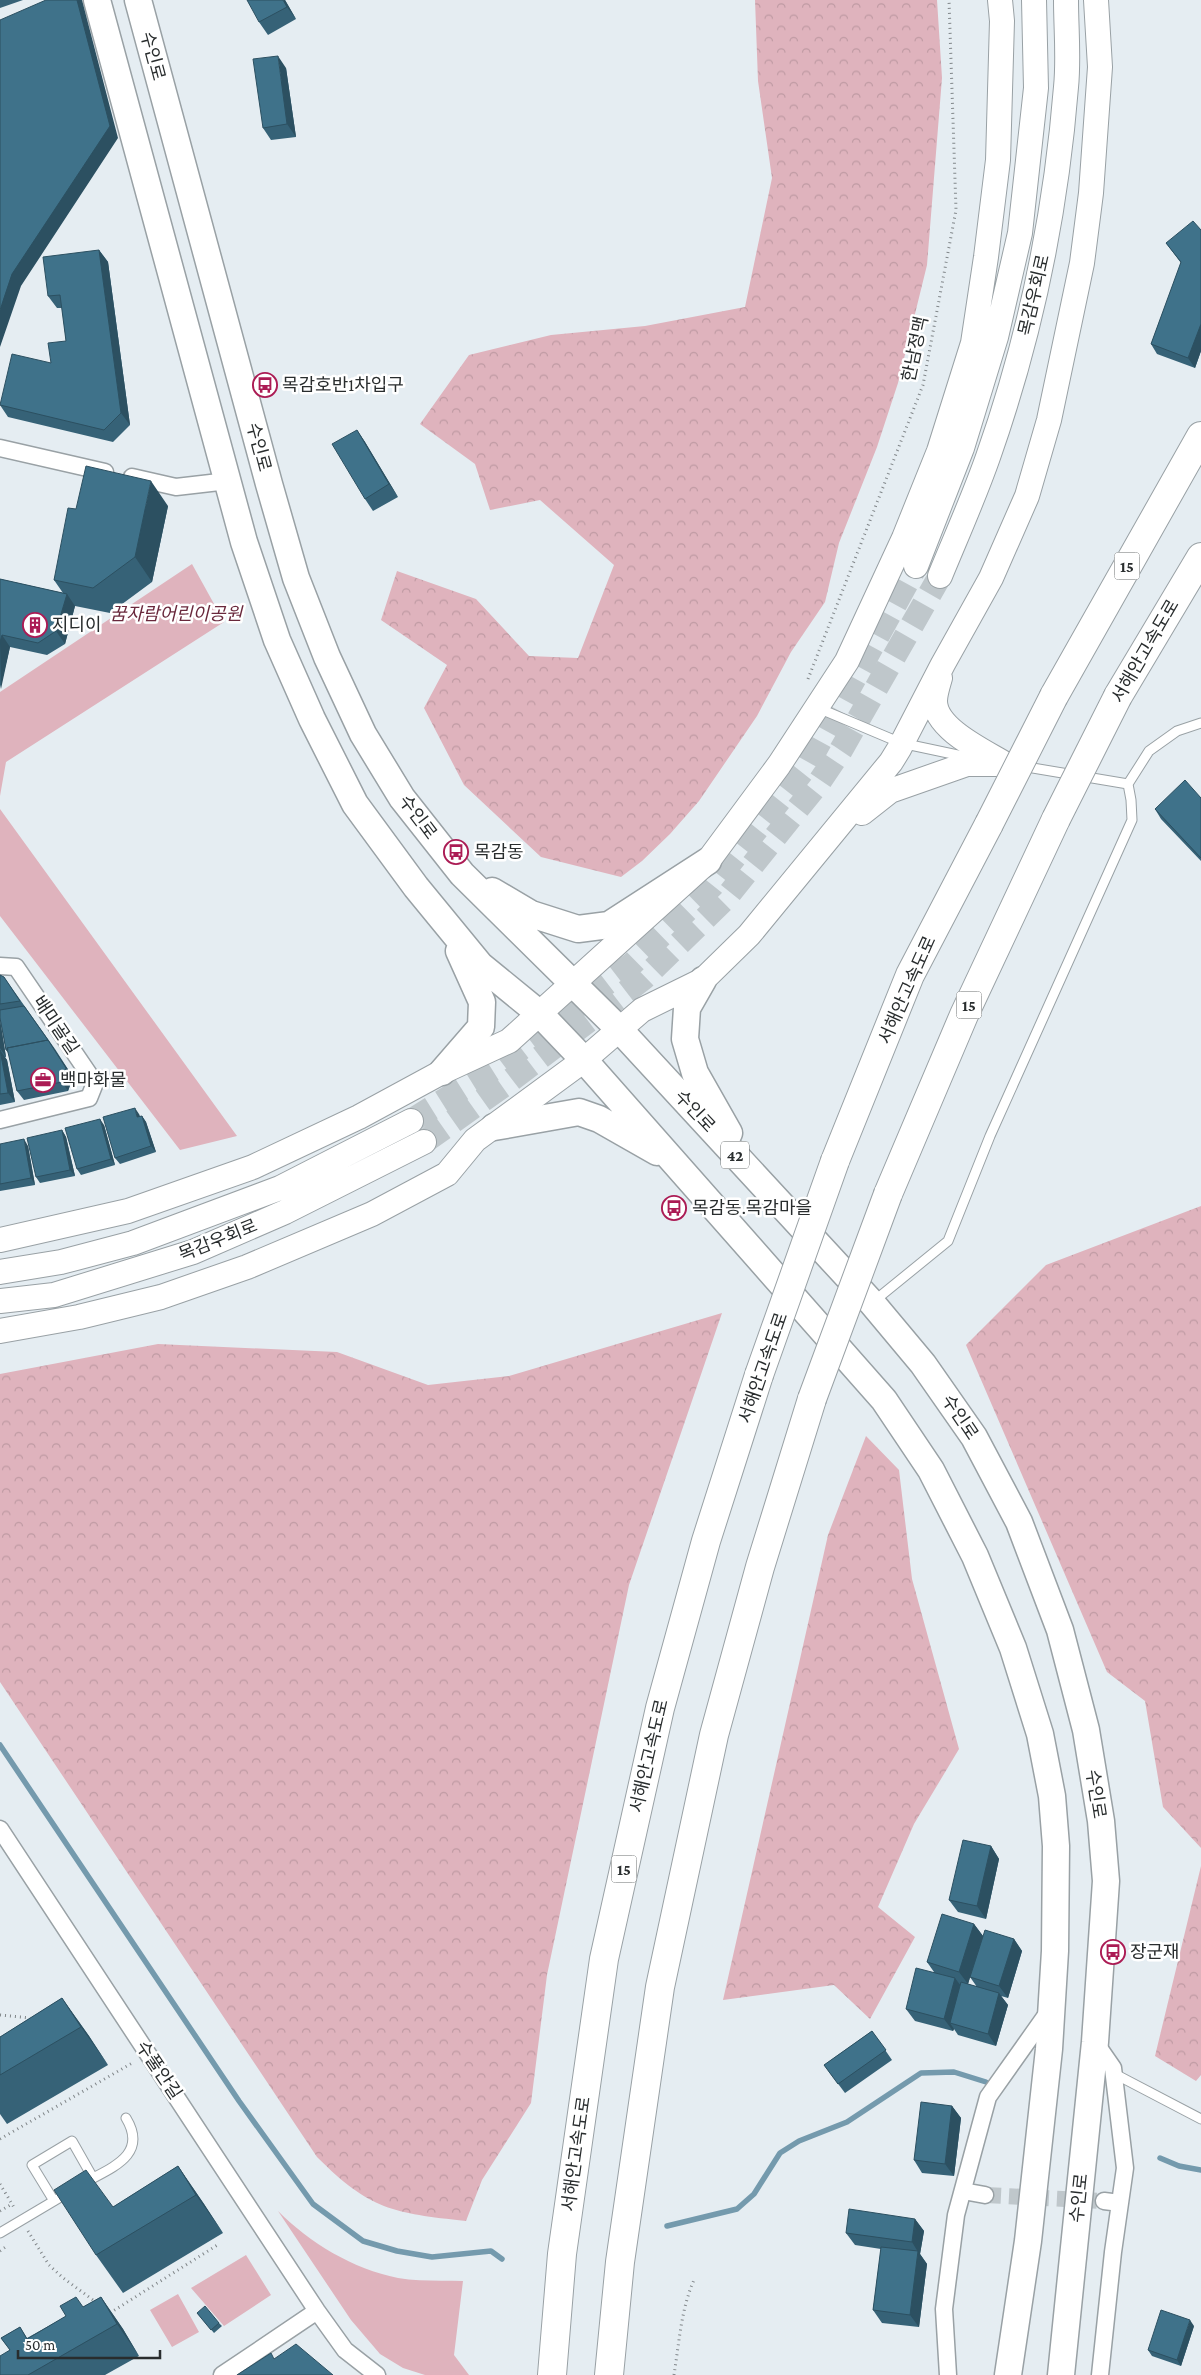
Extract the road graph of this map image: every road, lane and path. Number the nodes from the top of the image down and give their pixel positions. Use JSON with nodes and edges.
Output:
{"nodes":[{"id":1,"x":97,"y":0,"type":"edge"},
{"id":2,"x":138,"y":0,"type":"edge"},
{"id":3,"x":949,"y":0,"type":"edge"},
{"id":4,"x":1000,"y":0,"type":"edge"},
{"id":5,"x":1034,"y":0,"type":"edge"},
{"id":6,"x":1066,"y":0,"type":"edge"},
{"id":7,"x":1096,"y":0,"type":"edge"},
{"id":8,"x":1201,"y":436,"type":"edge"},
{"id":9,"x":0,"y":448,"type":"edge"},
{"id":10,"x":228,"y":481,"type":"junction"},
{"id":11,"x":1201,"y":557,"type":"edge"},
{"id":12,"x":916,"y":566,"type":"tunnel mouth"},
{"id":13,"x":940,"y":576,"type":"tunnel mouth"},
{"id":14,"x":943,"y":664,"type":"junction"},
{"id":15,"x":806,"y":685,"type":"dead end"},
{"id":16,"x":818,"y":708,"type":"junction"},
{"id":17,"x":1201,"y":723,"type":"edge"},
{"id":18,"x":901,"y":742,"type":"junction"},
{"id":19,"x":1005,"y":764,"type":"junction"},
{"id":20,"x":1128,"y":784,"type":"junction"},
{"id":21,"x":830,"y":837,"type":"junction"},
{"id":22,"x":708,"y":861,"type":"junction"},
{"id":23,"x":462,"y":874,"type":"junction"},
{"id":24,"x":449,"y":927,"type":"junction"},
{"id":25,"x":0,"y":966,"type":"edge"},
{"id":26,"x":703,"y":980,"type":"junction"},
{"id":27,"x":574,"y":983,"type":"junction"},
{"id":28,"x":540,"y":1014,"type":"junction"},
{"id":29,"x":619,"y":1029,"type":"junction"},
{"id":30,"x":584,"y":1060,"type":"junction"},
{"id":31,"x":442,"y":1072,"type":"junction"},
{"id":32,"x":0,"y":1120,"type":"edge"},
{"id":33,"x":411,"y":1121,"type":"tunnel mouth"},
{"id":34,"x":494,"y":1127,"type":"junction"},
{"id":35,"x":424,"y":1142,"type":"tunnel mouth"},
{"id":36,"x":674,"y":1162,"type":"junction"},
{"id":37,"x":753,"y":1175,"type":"junction"},
{"id":38,"x":0,"y":1240,"type":"edge"},
{"id":39,"x":0,"y":1272,"type":"edge"},
{"id":40,"x":0,"y":1301,"type":"edge"},
{"id":41,"x":872,"y":1303,"type":"junction"},
{"id":42,"x":0,"y":1331,"type":"edge"},
{"id":43,"x":0,"y":1829,"type":"edge"},
{"id":44,"x":1052,"y":2008,"type":"junction"},
{"id":45,"x":0,"y":2014,"type":"edge"},
{"id":46,"x":30,"y":2018,"type":"edge"},
{"id":47,"x":1094,"y":2042,"type":"junction"},
{"id":48,"x":134,"y":2062,"type":"dead end"},
{"id":49,"x":1113,"y":2073,"type":"junction"},
{"id":50,"x":126,"y":2118,"type":"dead end"},
{"id":51,"x":1201,"y":2119,"type":"edge"},
{"id":52,"x":0,"y":2139,"type":"edge"},
{"id":53,"x":93,"y":2178,"type":"junction"},
{"id":54,"x":0,"y":2184,"type":"edge"},
{"id":55,"x":963,"y":2191,"type":"junction"},
{"id":56,"x":985,"y":2195,"type":"tunnel mouth"},
{"id":57,"x":54,"y":2201,"type":"junction"},
{"id":58,"x":0,"y":2211,"type":"edge"},
{"id":59,"x":0,"y":2233,"type":"edge"},
{"id":60,"x":29,"y":2233,"type":"dead end"},
{"id":61,"x":219,"y":2244,"type":"dead end"},
{"id":62,"x":694,"y":2280,"type":"dead end"},
{"id":63,"x":317,"y":2311,"type":"junction"},
{"id":64,"x":222,"y":2375,"type":"edge"},
{"id":65,"x":377,"y":2375,"type":"edge"},
{"id":66,"x":552,"y":2375,"type":"edge"},
{"id":67,"x":609,"y":2375,"type":"edge"},
{"id":68,"x":674,"y":2375,"type":"edge"},
{"id":69,"x":948,"y":2375,"type":"edge"},
{"id":70,"x":1008,"y":2375,"type":"edge"},
{"id":71,"x":1061,"y":2375,"type":"edge"},
{"id":72,"x":1100,"y":2375,"type":"edge"}],
"edges":[{"from":1,"to":10,"type":"main road"},
{"from":2,"to":23,"type":"main road","name":"수인로","number":"42"},
{"from":3,"to":15,"type":"path","name":"한남정맥"},
{"from":4,"to":16,"type":"main road"},
{"from":5,"to":12,"type":"main road","name":"목감우회로"},
{"from":6,"to":13,"type":"main road","name":"목감우회로"},
{"from":7,"to":14,"type":"main road"},
{"from":8,"to":66,"type":"highway","name":"서해안고속도로","number":"15","bridge":true},
{"from":9,"to":10,"type":"street"},
{"from":10,"to":24,"type":"main road"},
{"from":11,"to":67,"type":"highway","name":"서해안고속도로","number":"15","bridge":true},
{"from":14,"to":18,"type":"main road"},
{"from":14,"to":19,"type":"main road"},
{"from":16,"to":18,"type":"lane"},
{"from":16,"to":22,"type":"main road"},
{"from":17,"to":20,"type":"lane"},
{"from":18,"to":19,"type":"lane"},
{"from":18,"to":21,"type":"main road"},
{"from":19,"to":20,"type":"lane"},
{"from":19,"to":21,"type":"main road"},
{"from":20,"to":41,"type":"lane"},
{"from":21,"to":26,"type":"main road"},
{"from":22,"to":23,"type":"main road"},
{"from":22,"to":27,"type":"main road"},
{"from":23,"to":27,"type":"main road","name":"수인로","number":"42"},
{"from":24,"to":28,"type":"main road"},
{"from":24,"to":31,"type":"main road"},
{"from":25,"to":32,"type":"street","name":"배미골길"},
{"from":26,"to":29,"type":"main road"},
{"from":26,"to":37,"type":"main road"},
{"from":27,"to":28,"type":"main road"},
{"from":27,"to":29,"type":"main road","name":"수인로","number":"42"},
{"from":28,"to":30,"type":"main road"},
{"from":28,"to":31,"type":"main road"},
{"from":29,"to":30,"type":"main road"},
{"from":29,"to":37,"type":"main road","name":"수인로","number":"42"},
{"from":30,"to":34,"type":"main road"},
{"from":30,"to":36,"type":"main road"},
{"from":31,"to":38,"type":"main road"},
{"from":33,"to":39,"type":"main road","name":"목감우회로"},
{"from":34,"to":36,"type":"main road"},
{"from":34,"to":42,"type":"main road"},
{"from":35,"to":40,"type":"main road","name":"목감우회로"},
{"from":36,"to":44,"type":"main road"},
{"from":37,"to":41,"type":"main road","name":"수인로","number":"42"},
{"from":41,"to":47,"type":"main road","name":"수인로","number":"42"},
{"from":43,"to":63,"type":"street","name":"수풀안길"},
{"from":44,"to":55,"type":"street"},
{"from":44,"to":70,"type":"main road"},
{"from":45,"to":46,"type":"path"},
{"from":47,"to":49,"type":"street"},
{"from":47,"to":71,"type":"main road","name":"수인로","number":"42"},
{"from":48,"to":52,"type":"path"},
{"from":49,"to":51,"type":"lane"},
{"from":49,"to":72,"type":"street"},
{"from":50,"to":53,"type":"lane"},
{"from":53,"to":57,"type":"lane"},
{"from":53,"to":57,"type":"lane"},
{"from":54,"to":58,"type":"path"},
{"from":55,"to":56,"type":"street"},
{"from":55,"to":69,"type":"street"},
{"from":57,"to":59,"type":"lane"},
{"from":60,"to":61,"type":"path"},
{"from":62,"to":68,"type":"path"},
{"from":63,"to":64,"type":"street"},
{"from":63,"to":65,"type":"street","name":"수풀안길"}]}
